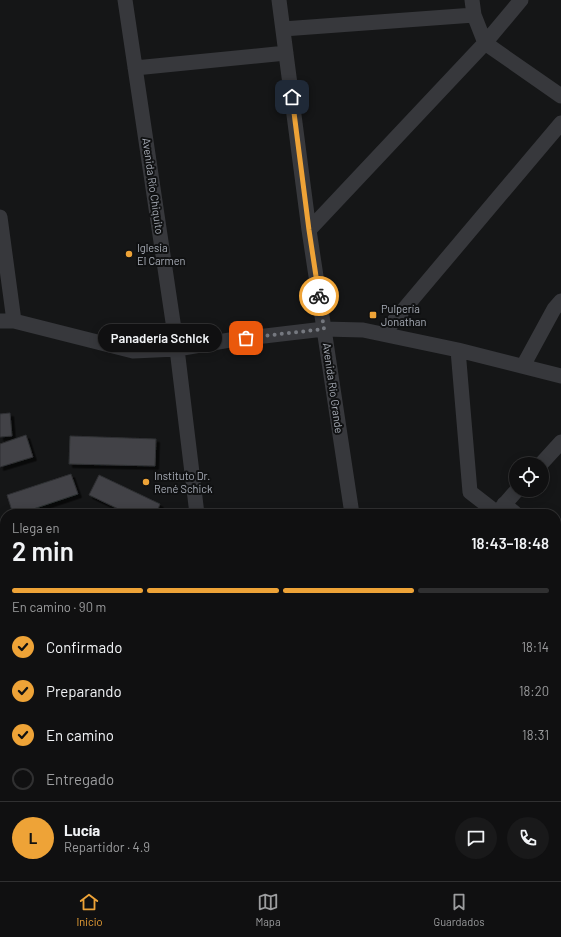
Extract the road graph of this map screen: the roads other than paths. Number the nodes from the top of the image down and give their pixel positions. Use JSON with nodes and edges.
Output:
{"nodes":[{"id":1,"x":125,"y":0,"type":"edge"},
{"id":2,"x":279,"y":0,"type":"edge"},
{"id":3,"x":521,"y":0,"type":"edge"},
{"id":4,"x":473,"y":7,"type":"edge"},
{"id":5,"x":283,"y":29,"type":"junction"},
{"id":6,"x":485,"y":43,"type":"junction"},
{"id":7,"x":286,"y":53,"type":"junction"},
{"id":8,"x":135,"y":68,"type":"junction"},
{"id":9,"x":561,"y":96,"type":"edge"},
{"id":10,"x":561,"y":123,"type":"edge"},
{"id":11,"x":0,"y":217,"type":"edge"},
{"id":12,"x":309,"y":230,"type":"junction"},
{"id":13,"x":561,"y":301,"type":"edge"},
{"id":14,"x":7,"y":321,"type":"edge"},
{"id":15,"x":324,"y":329,"type":"junction"},
{"id":16,"x":382,"y":334,"type":"junction"},
{"id":17,"x":177,"y":348,"type":"junction"},
{"id":18,"x":458,"y":350,"type":"junction"},
{"id":19,"x":523,"y":366,"type":"junction"},
{"id":20,"x":561,"y":376,"type":"edge"},
{"id":21,"x":561,"y":442,"type":"edge"},
{"id":22,"x":547,"y":457,"type":"edge"},
{"id":23,"x":514,"y":497,"type":"edge"},
{"id":24,"x":196,"y":509,"type":"edge"},
{"id":25,"x":351,"y":509,"type":"edge"},
{"id":26,"x":492,"y":509,"type":"edge"},
{"id":27,"x":510,"y":509,"type":"edge"}],
"edges":[{"from":1,"to":8,"type":"street","name":"Avenida Río Chiquito"},
{"from":2,"to":5,"type":"street","name":"Avenida Río Grande"},
{"from":3,"to":6,"type":"street"},
{"from":4,"to":5,"type":"street"},
{"from":4,"to":6,"type":"street"},
{"from":5,"to":7,"type":"street","name":"Avenida Río Grande"},
{"from":6,"to":9,"type":"street"},
{"from":6,"to":12,"type":"street"},
{"from":7,"to":8,"type":"street"},
{"from":7,"to":12,"type":"street","name":"Avenida Río Grande"},
{"from":8,"to":17,"type":"street","name":"Avenida Río Chiquito"},
{"from":10,"to":16,"type":"street"},
{"from":11,"to":14,"type":"street"},
{"from":12,"to":15,"type":"street","name":"Avenida Río Grande"},
{"from":13,"to":19,"type":"street"},
{"from":14,"to":17,"type":"street"},
{"from":15,"to":16,"type":"street"},
{"from":15,"to":17,"type":"street"},
{"from":15,"to":25,"type":"street","name":"Avenida Río Grande"},
{"from":16,"to":18,"type":"street"},
{"from":17,"to":24,"type":"street","name":"Avenida Río Chiquito"},
{"from":18,"to":19,"type":"street"},
{"from":18,"to":26,"type":"street"},
{"from":19,"to":20,"type":"street"},
{"from":21,"to":22,"type":"street"},
{"from":23,"to":27,"type":"street"}]}
